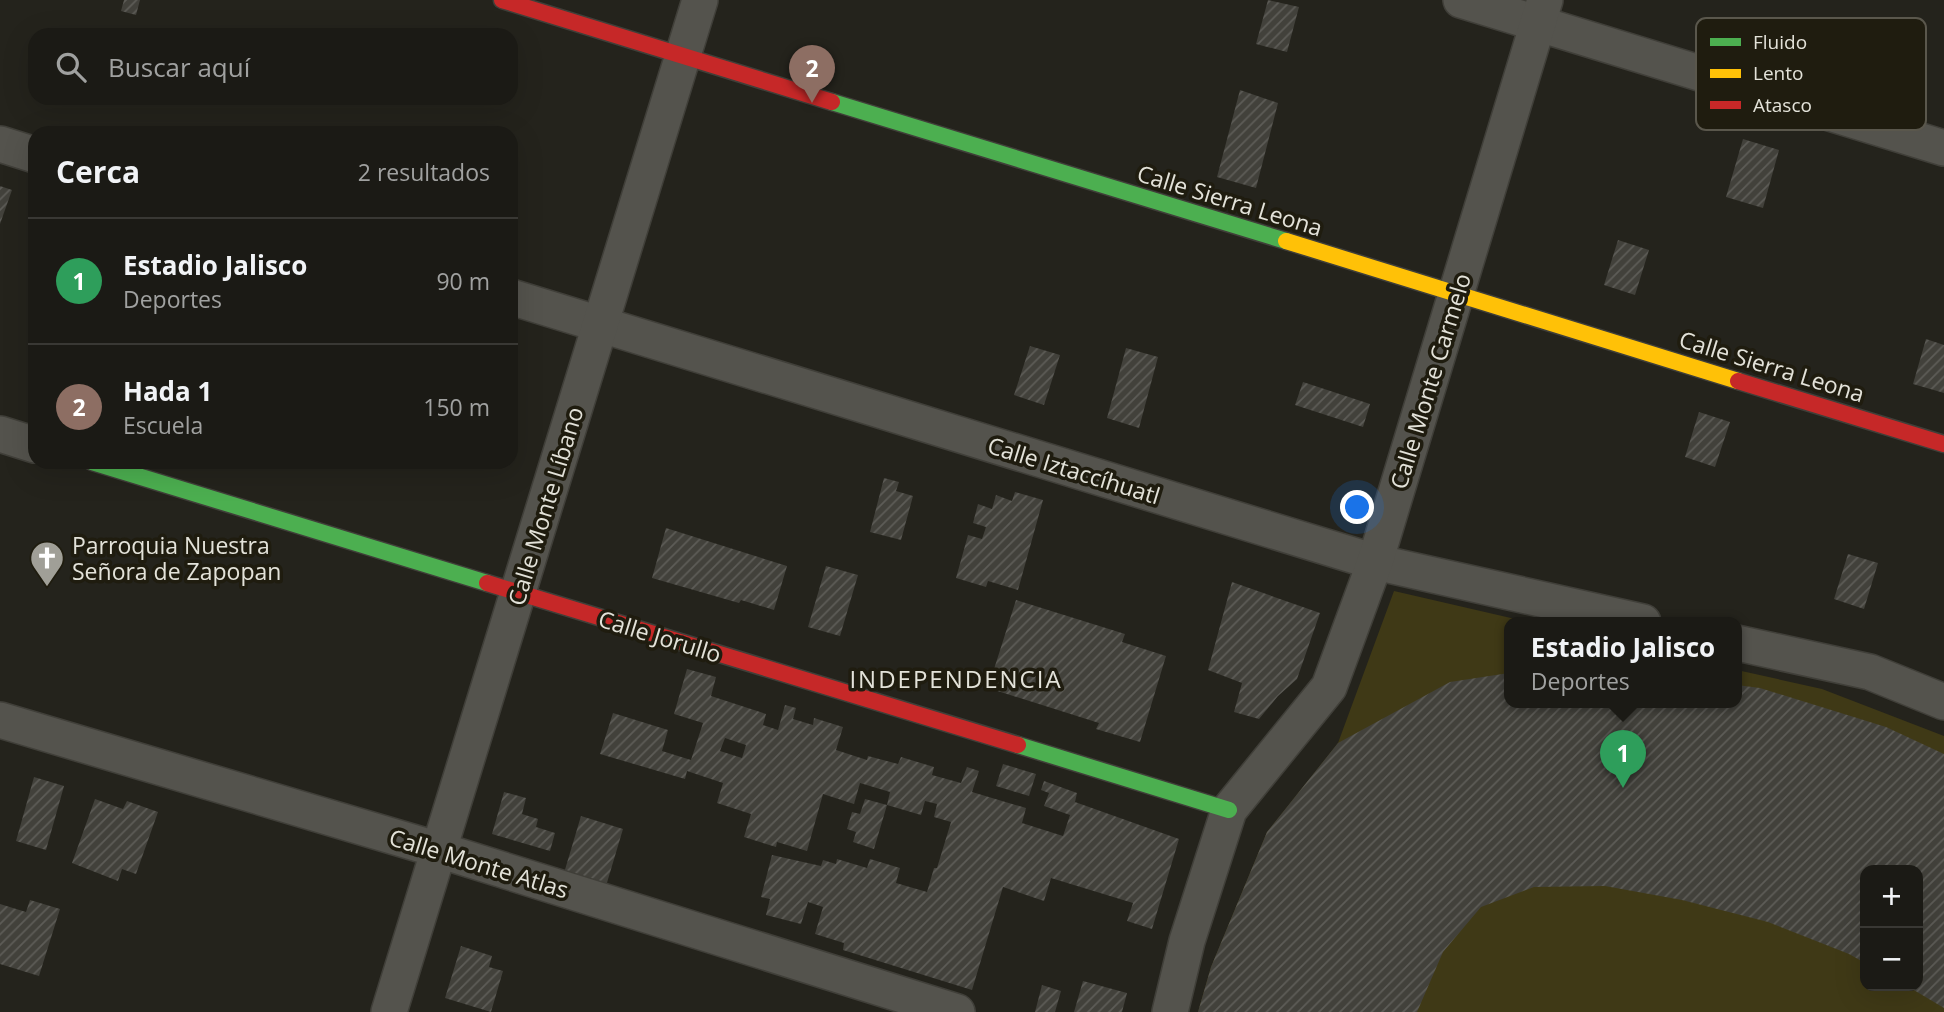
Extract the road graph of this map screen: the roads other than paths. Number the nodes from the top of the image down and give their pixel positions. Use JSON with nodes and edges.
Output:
{"nodes":[{"id":1,"x":502,"y":0,"type":"edge"},
{"id":2,"x":700,"y":0,"type":"edge"},
{"id":3,"x":1461,"y":0,"type":"edge"},
{"id":4,"x":1542,"y":12,"type":"edge"},
{"id":5,"x":683,"y":56,"type":"junction"},
{"id":6,"x":1696,"y":64,"type":"edge"},
{"id":7,"x":1891,"y":130,"type":"edge"},
{"id":8,"x":0,"y":144,"type":"edge"},
{"id":9,"x":1944,"y":148,"type":"edge"},
{"id":10,"x":28,"y":153,"type":"edge"},
{"id":11,"x":1457,"y":293,"type":"junction"},
{"id":12,"x":518,"y":299,"type":"edge"},
{"id":13,"x":601,"y":324,"type":"junction"},
{"id":14,"x":0,"y":434,"type":"edge"},
{"id":15,"x":28,"y":443,"type":"edge"},
{"id":16,"x":1944,"y":443,"type":"edge"},
{"id":17,"x":115,"y":469,"type":"edge"},
{"id":18,"x":1375,"y":562,"type":"junction"},
{"id":19,"x":518,"y":593,"type":"junction"},
{"id":20,"x":1621,"y":617,"type":"edge"},
{"id":21,"x":1742,"y":644,"type":"edge"},
{"id":22,"x":1944,"y":702,"type":"edge"},
{"id":23,"x":0,"y":720,"type":"edge"},
{"id":24,"x":1229,"y":810,"type":"junction"},
{"id":25,"x":439,"y":850,"type":"junction"},
{"id":26,"x":389,"y":1012,"type":"edge"},
{"id":27,"x":957,"y":1012,"type":"edge"},
{"id":28,"x":1170,"y":1012,"type":"edge"}],
"edges":[{"from":1,"to":5,"type":"street","name":"Calle Sierra Leona"},
{"from":2,"to":5,"type":"street","name":"Calle Monte Líbano"},
{"from":3,"to":4,"type":"street"},
{"from":4,"to":6,"type":"street"},
{"from":4,"to":11,"type":"street","name":"Calle Monte Carmelo"},
{"from":5,"to":11,"type":"street","name":"Calle Sierra Leona"},
{"from":5,"to":13,"type":"street","name":"Calle Monte Líbano"},
{"from":7,"to":9,"type":"street"},
{"from":8,"to":10,"type":"street"},
{"from":11,"to":16,"type":"street","name":"Calle Sierra Leona"},
{"from":11,"to":18,"type":"street","name":"Calle Monte Carmelo"},
{"from":12,"to":13,"type":"street","name":"Calle Iztaccíhuatl"},
{"from":13,"to":18,"type":"street","name":"Calle Iztaccíhuatl"},
{"from":13,"to":19,"type":"street","name":"Calle Monte Líbano"},
{"from":14,"to":15,"type":"street"},
{"from":17,"to":19,"type":"street","name":"Calle Jorullo"},
{"from":18,"to":20,"type":"street","name":"Calle Iztaccíhuatl"},
{"from":18,"to":24,"type":"street","name":"Calle Monte Carmelo"},
{"from":19,"to":24,"type":"street","name":"Calle Jorullo"},
{"from":19,"to":25,"type":"street","name":"Calle Monte Líbano"},
{"from":21,"to":22,"type":"street"},
{"from":23,"to":25,"type":"street","name":"Calle Monte Atlas"},
{"from":24,"to":28,"type":"street","name":"Calle Monte Carmelo"},
{"from":25,"to":26,"type":"street","name":"Calle Monte Líbano"},
{"from":25,"to":27,"type":"street","name":"Calle Monte Atlas"}]}
